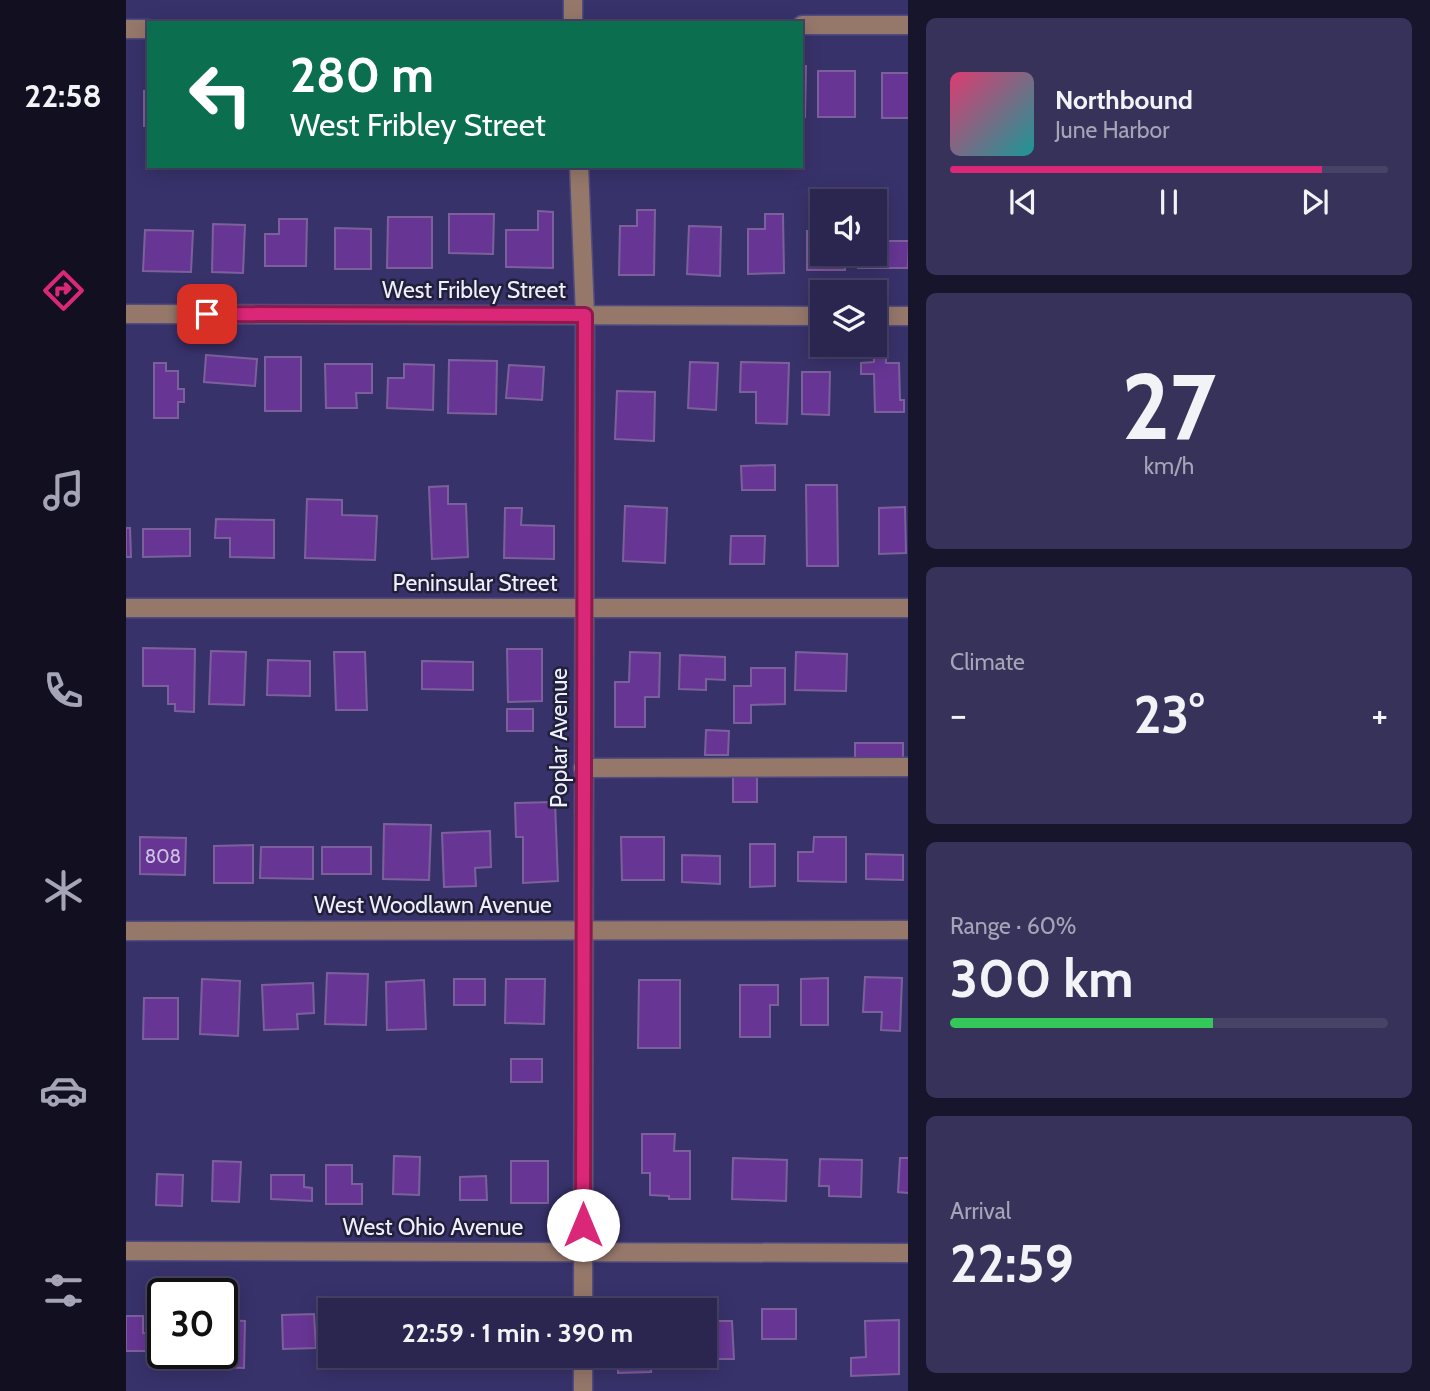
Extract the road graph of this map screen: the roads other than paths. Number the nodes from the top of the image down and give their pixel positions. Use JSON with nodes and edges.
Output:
{"nodes":[{"id":1,"x":573,"y":0,"type":"edge"},
{"id":2,"x":573,"y":21,"type":"edge"},
{"id":3,"x":908,"y":24,"type":"edge"},
{"id":4,"x":803,"y":25,"type":"edge"},
{"id":5,"x":126,"y":29,"type":"edge"},
{"id":6,"x":147,"y":29,"type":"edge"},
{"id":7,"x":579,"y":168,"type":"edge"},
{"id":8,"x":126,"y":314,"type":"edge"},
{"id":9,"x":585,"y":315,"type":"junction"},
{"id":10,"x":810,"y":316,"type":"edge"},
{"id":11,"x":887,"y":316,"type":"edge"},
{"id":12,"x":908,"y":316,"type":"edge"},
{"id":13,"x":126,"y":608,"type":"edge"},
{"id":14,"x":584,"y":608,"type":"junction"},
{"id":15,"x":908,"y":608,"type":"edge"},
{"id":16,"x":908,"y":767,"type":"edge"},
{"id":17,"x":583,"y":768,"type":"junction"},
{"id":18,"x":583,"y":929,"type":"junction"},
{"id":19,"x":908,"y":930,"type":"edge"},
{"id":20,"x":126,"y":931,"type":"edge"},
{"id":21,"x":126,"y":1251,"type":"edge"},
{"id":22,"x":583,"y":1252,"type":"junction"},
{"id":23,"x":908,"y":1252,"type":"edge"},
{"id":24,"x":583,"y":1298,"type":"edge"},
{"id":25,"x":583,"y":1368,"type":"edge"},
{"id":26,"x":583,"y":1391,"type":"edge"}],
"edges":[{"from":1,"to":2,"type":"street"},
{"from":3,"to":4,"type":"street"},
{"from":5,"to":6,"type":"street"},
{"from":7,"to":9,"type":"street","name":"Poplar Avenue"},
{"from":8,"to":9,"type":"street","name":"West Fribley Street"},
{"from":9,"to":10,"type":"street","name":"West Fribley Street"},
{"from":9,"to":14,"type":"street","name":"Poplar Avenue"},
{"from":11,"to":12,"type":"street"},
{"from":13,"to":14,"type":"street","name":"Peninsular Street"},
{"from":14,"to":15,"type":"street","name":"Peninsular Street"},
{"from":14,"to":17,"type":"street","name":"Poplar Avenue"},
{"from":16,"to":17,"type":"street"},
{"from":17,"to":18,"type":"street","name":"Poplar Avenue"},
{"from":18,"to":19,"type":"street","name":"West Woodlawn Avenue"},
{"from":18,"to":20,"type":"street","name":"West Woodlawn Avenue"},
{"from":18,"to":22,"type":"street","name":"Poplar Avenue"},
{"from":21,"to":22,"type":"street","name":"West Ohio Avenue"},
{"from":22,"to":23,"type":"street","name":"West Ohio Avenue"},
{"from":22,"to":24,"type":"street","name":"Poplar Avenue"},
{"from":25,"to":26,"type":"street"}]}
